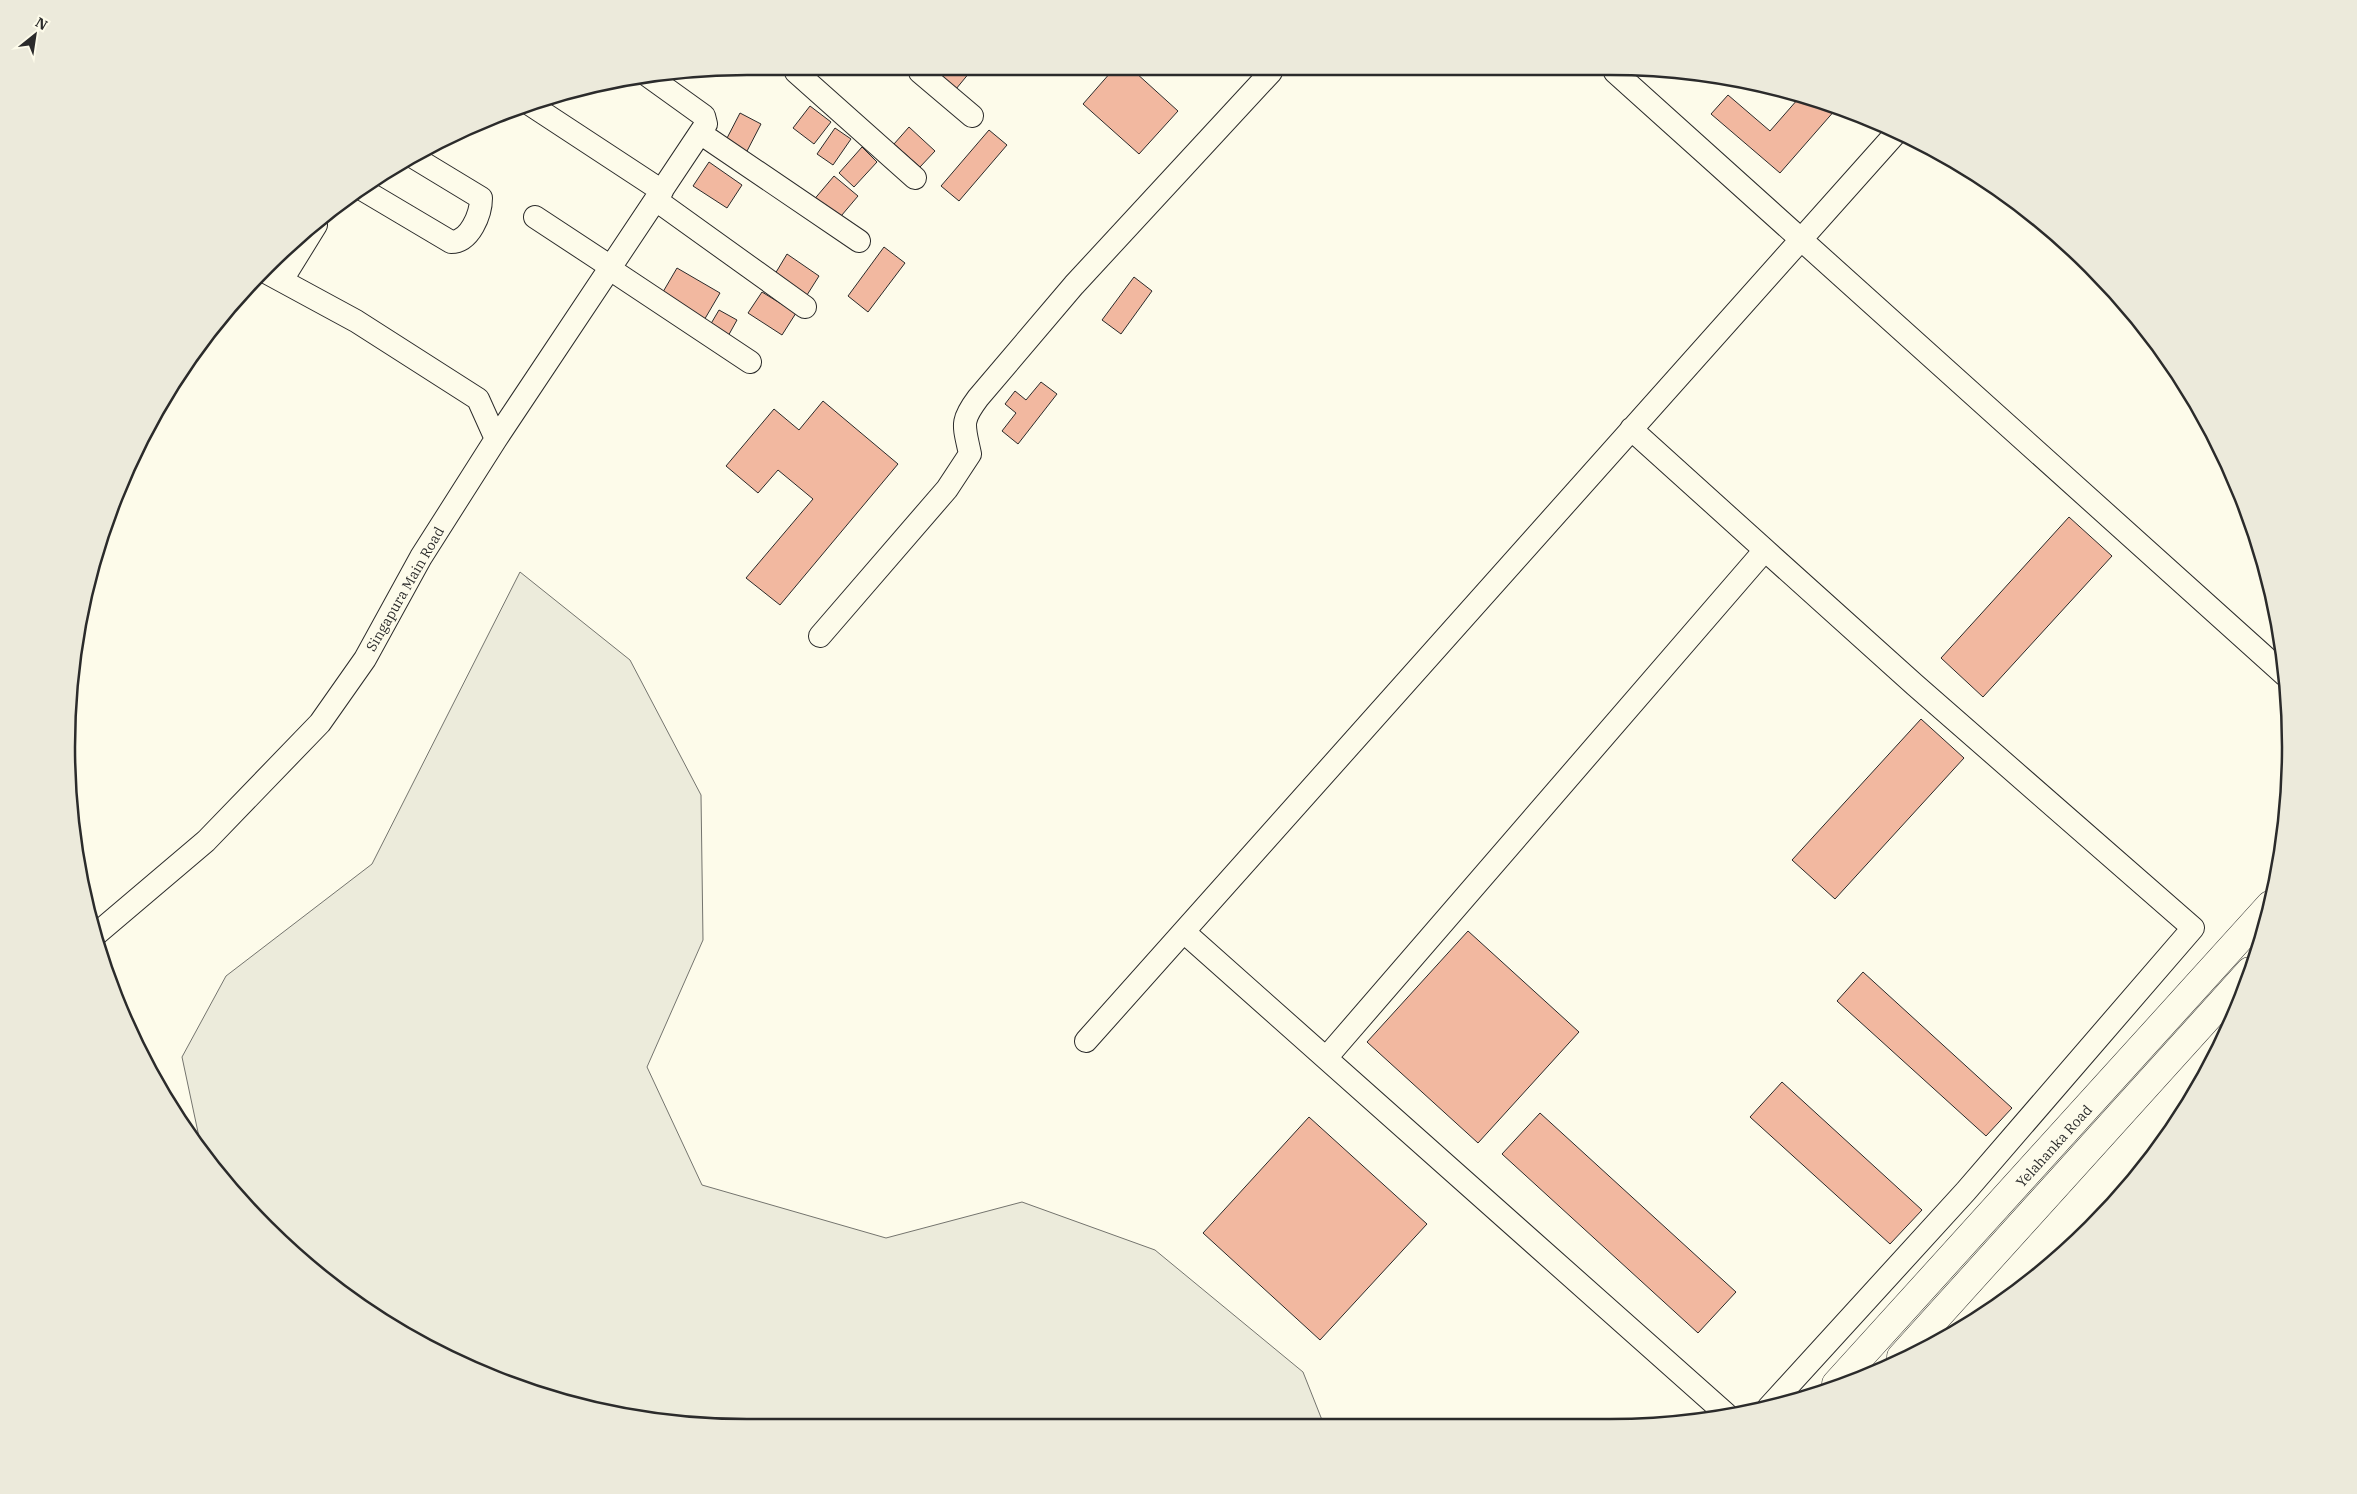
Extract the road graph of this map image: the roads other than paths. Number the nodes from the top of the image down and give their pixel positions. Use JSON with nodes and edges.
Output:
{"nodes":[{"id":1,"x":799,"y":75,"type":"edge"},
{"id":2,"x":924,"y":75,"type":"edge"},
{"id":3,"x":1268,"y":75,"type":"edge"},
{"id":4,"x":1619,"y":75,"type":"edge"},
{"id":5,"x":657,"y":81,"type":"edge"},
{"id":6,"x":537,"y":109,"type":"edge"},
{"id":7,"x":972,"y":116,"type":"dead end"},
{"id":8,"x":700,"y":133,"type":"junction"},
{"id":9,"x":1892,"y":137,"type":"edge"},
{"id":10,"x":419,"y":161,"type":"edge"},
{"id":11,"x":915,"y":178,"type":"dead end"},
{"id":12,"x":368,"y":193,"type":"edge"},
{"id":13,"x":659,"y":196,"type":"junction"},
{"id":14,"x":535,"y":217,"type":"dead end"},
{"id":15,"x":307,"y":239,"type":"edge"},
{"id":16,"x":1800,"y":240,"type":"junction"},
{"id":17,"x":859,"y":241,"type":"dead end"},
{"id":18,"x":610,"y":268,"type":"junction"},
{"id":19,"x":270,"y":274,"type":"edge"},
{"id":20,"x":282,"y":280,"type":"junction"},
{"id":21,"x":805,"y":306,"type":"dead end"},
{"id":22,"x":750,"y":362,"type":"dead end"},
{"id":23,"x":1631,"y":430,"type":"junction"},
{"id":24,"x":496,"y":439,"type":"junction"},
{"id":25,"x":1765,"y":550,"type":"junction"},
{"id":26,"x":820,"y":636,"type":"dead end"},
{"id":27,"x":2276,"y":660,"type":"edge"},
{"id":28,"x":2260,"y":916,"type":"edge"},
{"id":29,"x":101,"y":930,"type":"edge"},
{"id":30,"x":1184,"y":932,"type":"junction"},
{"id":31,"x":2238,"y":984,"type":"edge"},
{"id":32,"x":1086,"y":1041,"type":"dead end"},
{"id":33,"x":1326,"y":1058,"type":"junction"},
{"id":34,"x":1906,"y":1350,"type":"edge"},
{"id":35,"x":1842,"y":1377,"type":"edge"},
{"id":36,"x":1778,"y":1398,"type":"edge"},
{"id":37,"x":1721,"y":1409,"type":"edge"}],
"edges":[{"from":1,"to":11,"type":"street"},
{"from":2,"to":7,"type":"street"},
{"from":3,"to":26,"type":"street"},
{"from":4,"to":16,"type":"street"},
{"from":5,"to":8,"type":"street"},
{"from":6,"to":13,"type":"street"},
{"from":8,"to":13,"type":"street","name":"Singapura Main Road"},
{"from":8,"to":17,"type":"street"},
{"from":9,"to":16,"type":"street"},
{"from":10,"to":12,"type":"street"},
{"from":13,"to":18,"type":"street","name":"Singapura Main Road"},
{"from":13,"to":21,"type":"street"},
{"from":14,"to":18,"type":"street"},
{"from":15,"to":20,"type":"street"},
{"from":16,"to":23,"type":"street"},
{"from":16,"to":27,"type":"street"},
{"from":18,"to":22,"type":"street"},
{"from":18,"to":24,"type":"street","name":"Singapura Main Road"},
{"from":19,"to":20,"type":"street"},
{"from":20,"to":24,"type":"street"},
{"from":23,"to":25,"type":"street"},
{"from":23,"to":30,"type":"street"},
{"from":24,"to":29,"type":"street","name":"Singapura Main Road"},
{"from":25,"to":33,"type":"street"},
{"from":25,"to":36,"type":"street"},
{"from":28,"to":35,"type":"main road","name":"Yelahanka Road"},
{"from":30,"to":32,"type":"street"},
{"from":30,"to":33,"type":"street"},
{"from":31,"to":34,"type":"main road","name":"Yelahanka Road"},
{"from":33,"to":37,"type":"street"}]}
